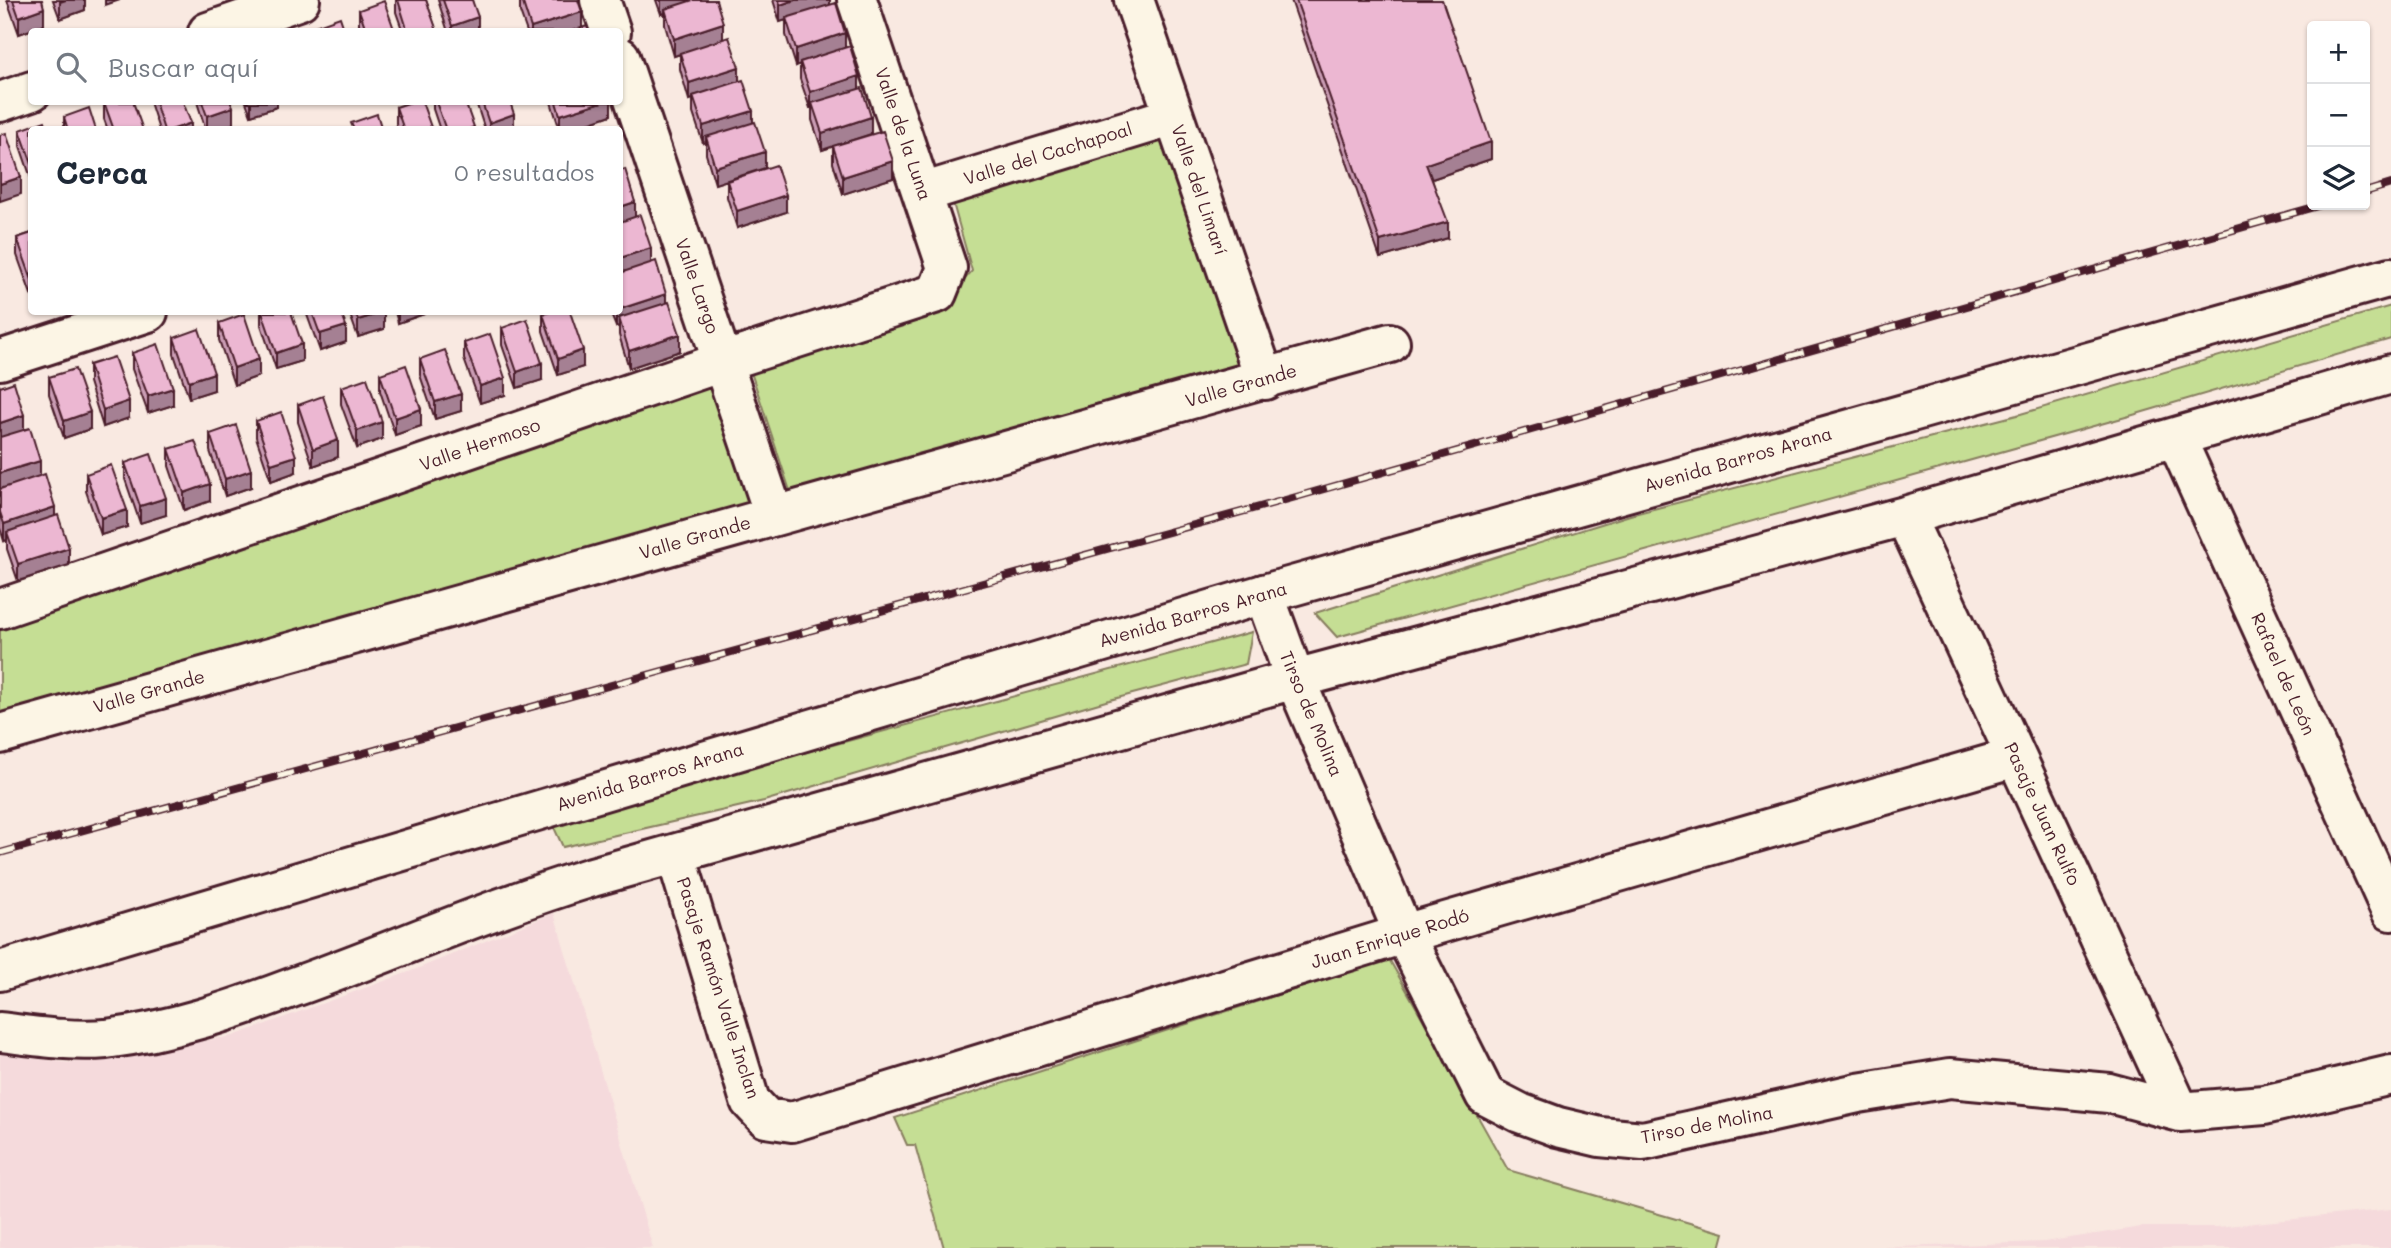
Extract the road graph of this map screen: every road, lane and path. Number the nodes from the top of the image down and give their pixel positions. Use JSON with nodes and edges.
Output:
{"nodes":[{"id":1,"x":300,"y":0,"type":"edge"},
{"id":2,"x":600,"y":0,"type":"edge"},
{"id":3,"x":858,"y":0,"type":"edge"},
{"id":4,"x":1133,"y":0,"type":"edge"},
{"id":5,"x":220,"y":28,"type":"edge"},
{"id":6,"x":610,"y":28,"type":"edge"},
{"id":7,"x":623,"y":77,"type":"edge"},
{"id":8,"x":28,"y":92,"type":"edge"},
{"id":9,"x":0,"y":102,"type":"edge"},
{"id":10,"x":1174,"y":116,"type":"junction"},
{"id":11,"x":634,"y":151,"type":"edge"},
{"id":12,"x":922,"y":193,"type":"junction"},
{"id":13,"x":947,"y":268,"type":"joint"},
{"id":14,"x":2391,"y":277,"type":"edge"},
{"id":15,"x":139,"y":315,"type":"edge"},
{"id":16,"x":1390,"y":343,"type":"dead end"},
{"id":17,"x":0,"y":360,"type":"edge"},
{"id":18,"x":722,"y":362,"type":"junction"},
{"id":19,"x":2391,"y":374,"type":"edge"},
{"id":20,"x":1265,"y":380,"type":"junction"},
{"id":21,"x":2176,"y":438,"type":"junction"},
{"id":22,"x":774,"y":515,"type":"junction"},
{"id":23,"x":1905,"y":516,"type":"junction"},
{"id":24,"x":1264,"y":594,"type":"junction"},
{"id":25,"x":0,"y":609,"type":"edge"},
{"id":26,"x":1295,"y":680,"type":"junction"},
{"id":27,"x":0,"y":734,"type":"edge"},
{"id":28,"x":2016,"y":757,"type":"junction"},
{"id":29,"x":676,"y":855,"type":"junction"},
{"id":30,"x":2391,"y":911,"type":"edge"},
{"id":31,"x":1404,"y":934,"type":"junction"},
{"id":32,"x":0,"y":971,"type":"edge"},
{"id":33,"x":0,"y":1032,"type":"edge"},
{"id":34,"x":2391,"y":1075,"type":"edge"},
{"id":35,"x":2179,"y":1112,"type":"junction"},
{"id":36,"x":766,"y":1118,"type":"joint"}],
"edges":[{"from":1,"to":5,"type":"street"},
{"from":2,"to":6,"type":"street"},
{"from":3,"to":12,"type":"street","name":"Valle de la Luna"},
{"from":4,"to":10,"type":"street","name":"Valle del Limarí"},
{"from":7,"to":11,"type":"street","name":"Valle Largo"},
{"from":8,"to":9,"type":"street"},
{"from":10,"to":12,"type":"street","name":"Valle del Cachapoal"},
{"from":10,"to":20,"type":"street","name":"Valle del Limarí"},
{"from":11,"to":18,"type":"street","name":"Valle Largo"},
{"from":12,"to":13,"type":"street","name":"Valle de la Luna"},
{"from":13,"to":18,"type":"street","name":"Valle Hermoso"},
{"from":14,"to":24,"type":"street","name":"Avenida Barros Arana"},
{"from":15,"to":17,"type":"street"},
{"from":16,"to":20,"type":"street","name":"Valle Grande"},
{"from":18,"to":22,"type":"street","name":"Valle Largo"},
{"from":18,"to":25,"type":"street","name":"Valle Hermoso"},
{"from":19,"to":21,"type":"street"},
{"from":20,"to":22,"type":"street","name":"Valle Grande"},
{"from":21,"to":23,"type":"street"},
{"from":21,"to":30,"type":"street","name":"Rafael de León"},
{"from":22,"to":27,"type":"street","name":"Valle Grande"},
{"from":23,"to":26,"type":"street"},
{"from":23,"to":28,"type":"street","name":"Pasaje Juan Rulfo"},
{"from":24,"to":26,"type":"street","name":"Tirso de Molina"},
{"from":24,"to":32,"type":"street","name":"Avenida Barros Arana"},
{"from":26,"to":29,"type":"street"},
{"from":26,"to":31,"type":"street","name":"Tirso de Molina"},
{"from":28,"to":31,"type":"street","name":"Juan Enrique Rodó"},
{"from":28,"to":35,"type":"street","name":"Pasaje Juan Rulfo"},
{"from":29,"to":33,"type":"street"},
{"from":29,"to":36,"type":"street","name":"Pasaje Ramón Valle Inclan"},
{"from":31,"to":35,"type":"street","name":"Tirso de Molina"},
{"from":31,"to":36,"type":"street","name":"Juan Enrique Rodó"},
{"from":34,"to":35,"type":"street","name":"Tirso de Molina"}]}
